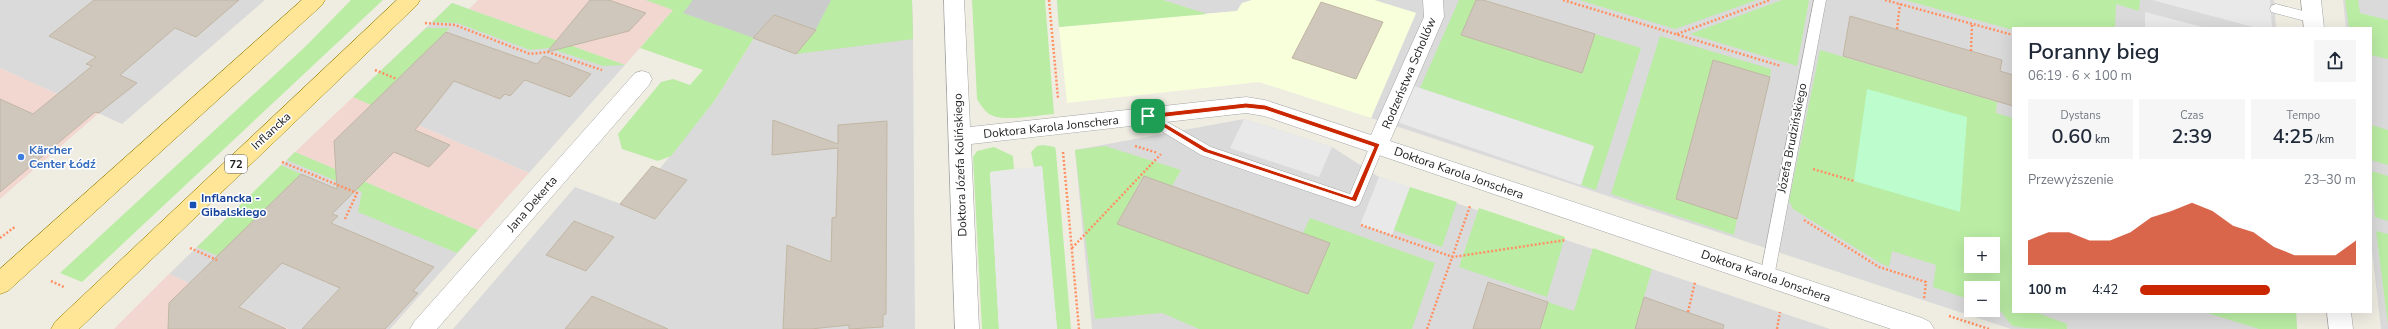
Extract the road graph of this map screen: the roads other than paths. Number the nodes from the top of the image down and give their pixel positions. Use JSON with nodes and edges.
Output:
{"nodes":[{"id":1,"x":315,"y":0,"type":"edge"},
{"id":2,"x":410,"y":0,"type":"edge"},
{"id":3,"x":954,"y":0,"type":"edge"},
{"id":4,"x":1433,"y":0,"type":"edge"},
{"id":5,"x":1820,"y":0,"type":"edge"},
{"id":6,"x":2276,"y":9,"type":"dead end"},
{"id":7,"x":2313,"y":15,"type":"edge"},
{"id":8,"x":642,"y":79,"type":"dead end"},
{"id":9,"x":1148,"y":116,"type":"junction"},
{"id":10,"x":959,"y":137,"type":"junction"},
{"id":11,"x":1377,"y":145,"type":"junction"},
{"id":12,"x":1767,"y":277,"type":"junction"},
{"id":13,"x":0,"y":284,"type":"edge"},
{"id":14,"x":2339,"y":313,"type":"edge"},
{"id":15,"x":63,"y":329,"type":"edge"},
{"id":16,"x":422,"y":329,"type":"edge"},
{"id":17,"x":967,"y":329,"type":"edge"},
{"id":18,"x":1922,"y":329,"type":"edge"},
{"id":19,"x":2341,"y":329,"type":"edge"}],
"edges":[{"from":1,"to":13,"type":"main road"},
{"from":2,"to":15,"type":"main road","name":"Inflancka","number":"72"},
{"from":3,"to":10,"type":"street","name":"Doktora Józefa Kolińskiego"},
{"from":4,"to":11,"type":"street","name":"Rodzeństwa Schollów"},
{"from":5,"to":12,"type":"lane","name":"Józefa Brudzińskiego"},
{"from":6,"to":7,"type":"lane"},
{"from":8,"to":16,"type":"street","name":"Jana Dekerta"},
{"from":9,"to":10,"type":"street","name":"Doktora Karola Jonschera"},
{"from":9,"to":11,"type":"street","name":"Doktora Karola Jonschera"},
{"from":9,"to":11,"type":"lane"},
{"from":10,"to":17,"type":"street","name":"Doktora Józefa Kolińskiego"},
{"from":11,"to":12,"type":"street","name":"Doktora Karola Jonschera"},
{"from":12,"to":18,"type":"street","name":"Doktora Karola Jonschera"},
{"from":14,"to":19,"type":"street"}]}
